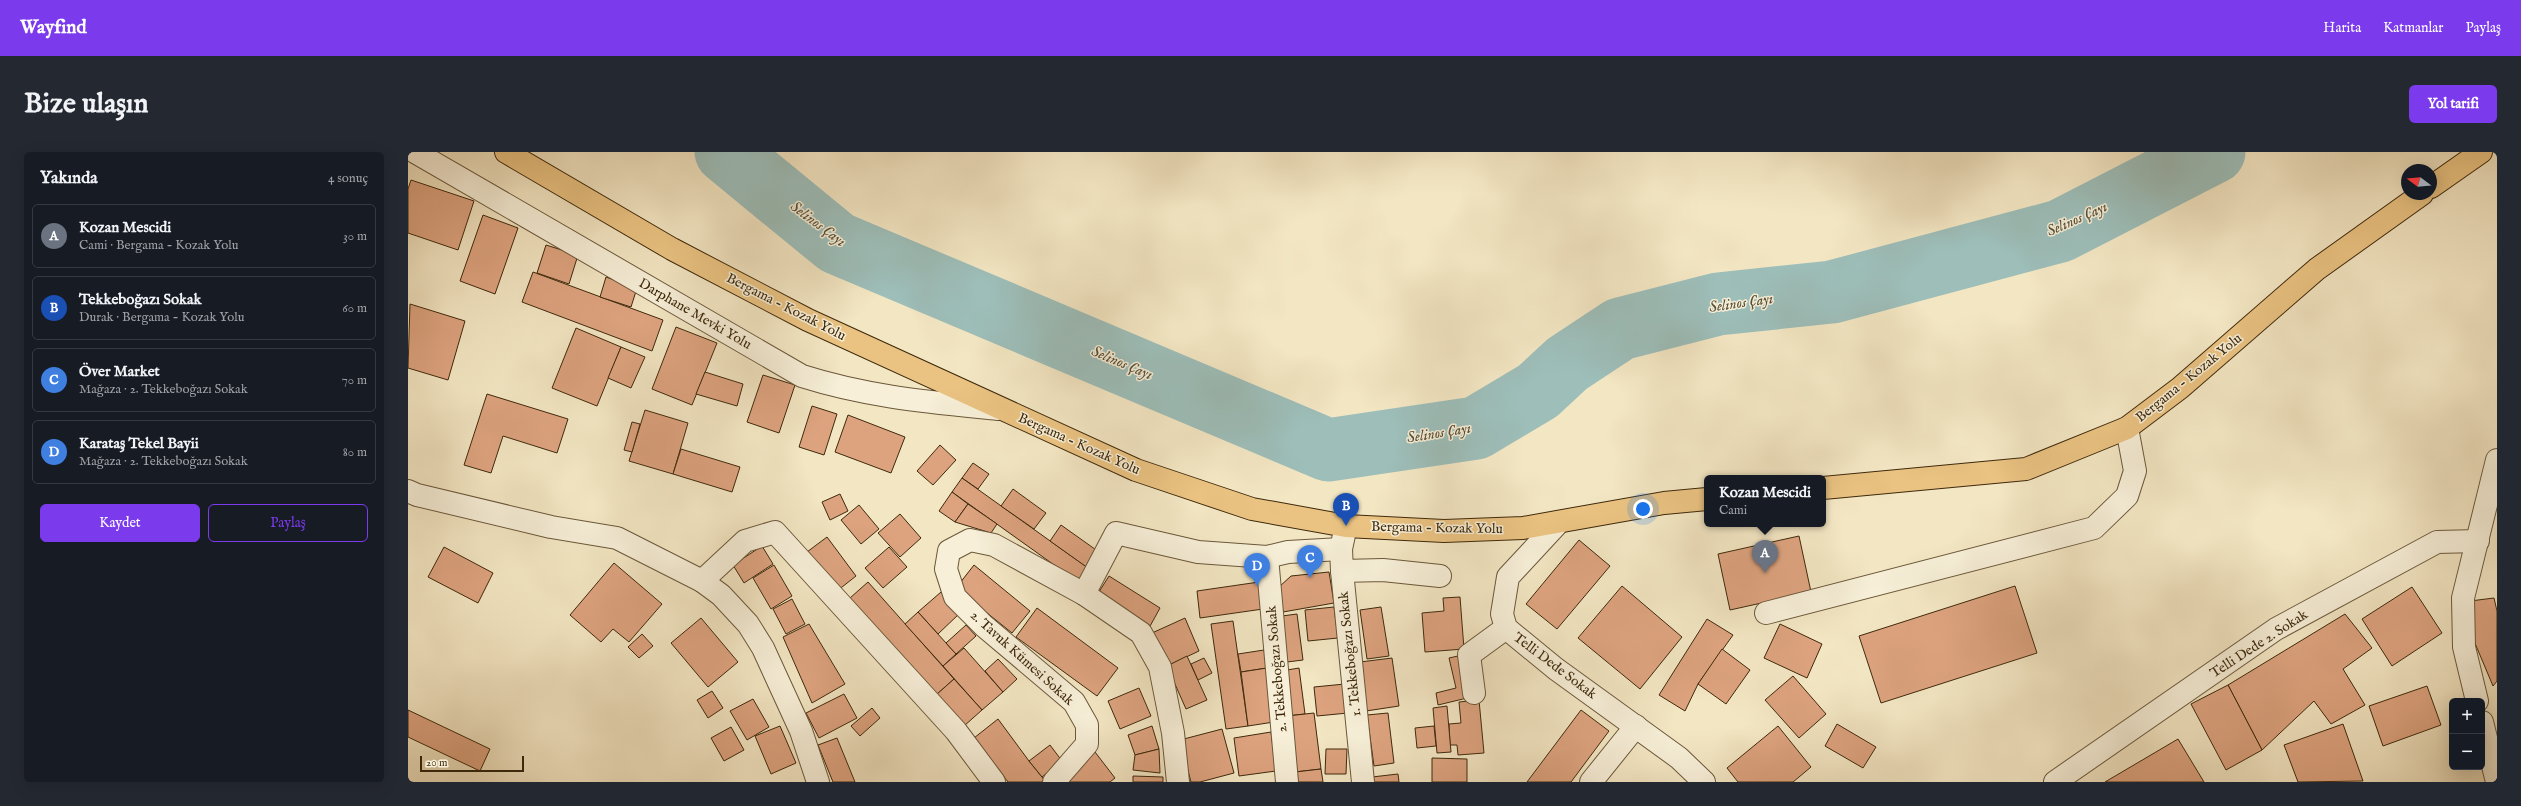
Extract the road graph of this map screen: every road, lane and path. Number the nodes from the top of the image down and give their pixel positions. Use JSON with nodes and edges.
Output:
{"nodes":[{"id":1,"x":415,"y":152,"type":"edge"},
{"id":2,"x":506,"y":152,"type":"edge"},
{"id":3,"x":2480,"y":152,"type":"edge"},
{"id":4,"x":2437,"y":184,"type":"edge"},
{"id":5,"x":2414,"y":200,"type":"edge"},
{"id":6,"x":998,"y":409,"type":"junction"},
{"id":7,"x":2127,"y":428,"type":"junction"},
{"id":8,"x":2497,"y":460,"type":"edge"},
{"id":9,"x":1826,"y":488,"type":"edge"},
{"id":10,"x":408,"y":490,"type":"edge"},
{"id":11,"x":1704,"y":499,"type":"edge"},
{"id":12,"x":1559,"y":522,"type":"junction"},
{"id":13,"x":1346,"y":526,"type":"junction"},
{"id":14,"x":2478,"y":541,"type":"junction"},
{"id":15,"x":1341,"y":549,"type":"junction"},
{"id":16,"x":1267,"y":557,"type":"junction"},
{"id":17,"x":1342,"y":571,"type":"junction"},
{"id":18,"x":1440,"y":576,"type":"dead end"},
{"id":19,"x":702,"y":581,"type":"junction"},
{"id":20,"x":1084,"y":594,"type":"junction"},
{"id":21,"x":1766,"y":613,"type":"dead end"},
{"id":22,"x":1500,"y":633,"type":"junction"},
{"id":23,"x":1474,"y":693,"type":"dead end"},
{"id":24,"x":2476,"y":698,"type":"edge"},
{"id":25,"x":1636,"y":726,"type":"junction"},
{"id":26,"x":2485,"y":734,"type":"edge"},
{"id":27,"x":818,"y":782,"type":"edge"},
{"id":28,"x":994,"y":782,"type":"edge"},
{"id":29,"x":1054,"y":782,"type":"edge"},
{"id":30,"x":1178,"y":782,"type":"edge"},
{"id":31,"x":1287,"y":782,"type":"edge"},
{"id":32,"x":1363,"y":782,"type":"edge"},
{"id":33,"x":1591,"y":782,"type":"edge"},
{"id":34,"x":1704,"y":782,"type":"edge"},
{"id":35,"x":2055,"y":782,"type":"edge"},
{"id":36,"x":2497,"y":782,"type":"edge"}],
"edges":[{"from":1,"to":6,"type":"street","name":"Darphane Mevki Yolu"},
{"from":2,"to":6,"type":"main road","name":"Bergama - Kozak Yolu"},
{"from":3,"to":4,"type":"main road"},
{"from":5,"to":7,"type":"main road","name":"Bergama - Kozak Yolu"},
{"from":6,"to":13,"type":"main road","name":"Bergama - Kozak Yolu"},
{"from":7,"to":9,"type":"main road","name":"Bergama - Kozak Yolu"},
{"from":7,"to":21,"type":"street"},
{"from":8,"to":14,"type":"street"},
{"from":10,"to":19,"type":"street"},
{"from":11,"to":12,"type":"main road","name":"Bergama - Kozak Yolu"},
{"from":12,"to":13,"type":"main road","name":"Bergama - Kozak Yolu"},
{"from":12,"to":22,"type":"street","name":"Telli Dede Sokak"},
{"from":13,"to":15,"type":"street","name":"1. Tekkeboğazı Sokak"},
{"from":14,"to":24,"type":"street"},
{"from":14,"to":35,"type":"street","name":"Telli Dede 2. Sokak"},
{"from":15,"to":16,"type":"street"},
{"from":15,"to":17,"type":"street","name":"1. Tekkeboğazı Sokak"},
{"from":16,"to":20,"type":"street"},
{"from":16,"to":31,"type":"street","name":"2. Tekkeboğazı Sokak"},
{"from":17,"to":18,"type":"street"},
{"from":17,"to":32,"type":"street","name":"1. Tekkeboğazı Sokak"},
{"from":19,"to":27,"type":"street"},
{"from":19,"to":28,"type":"street"},
{"from":20,"to":29,"type":"street","name":"2. Tavuk Kümesi Sokak"},
{"from":20,"to":30,"type":"street"},
{"from":22,"to":23,"type":"street"},
{"from":22,"to":25,"type":"street","name":"Telli Dede Sokak"},
{"from":25,"to":33,"type":"street"},
{"from":25,"to":34,"type":"street","name":"Telli Dede Sokak"},
{"from":26,"to":36,"type":"street"}]}
